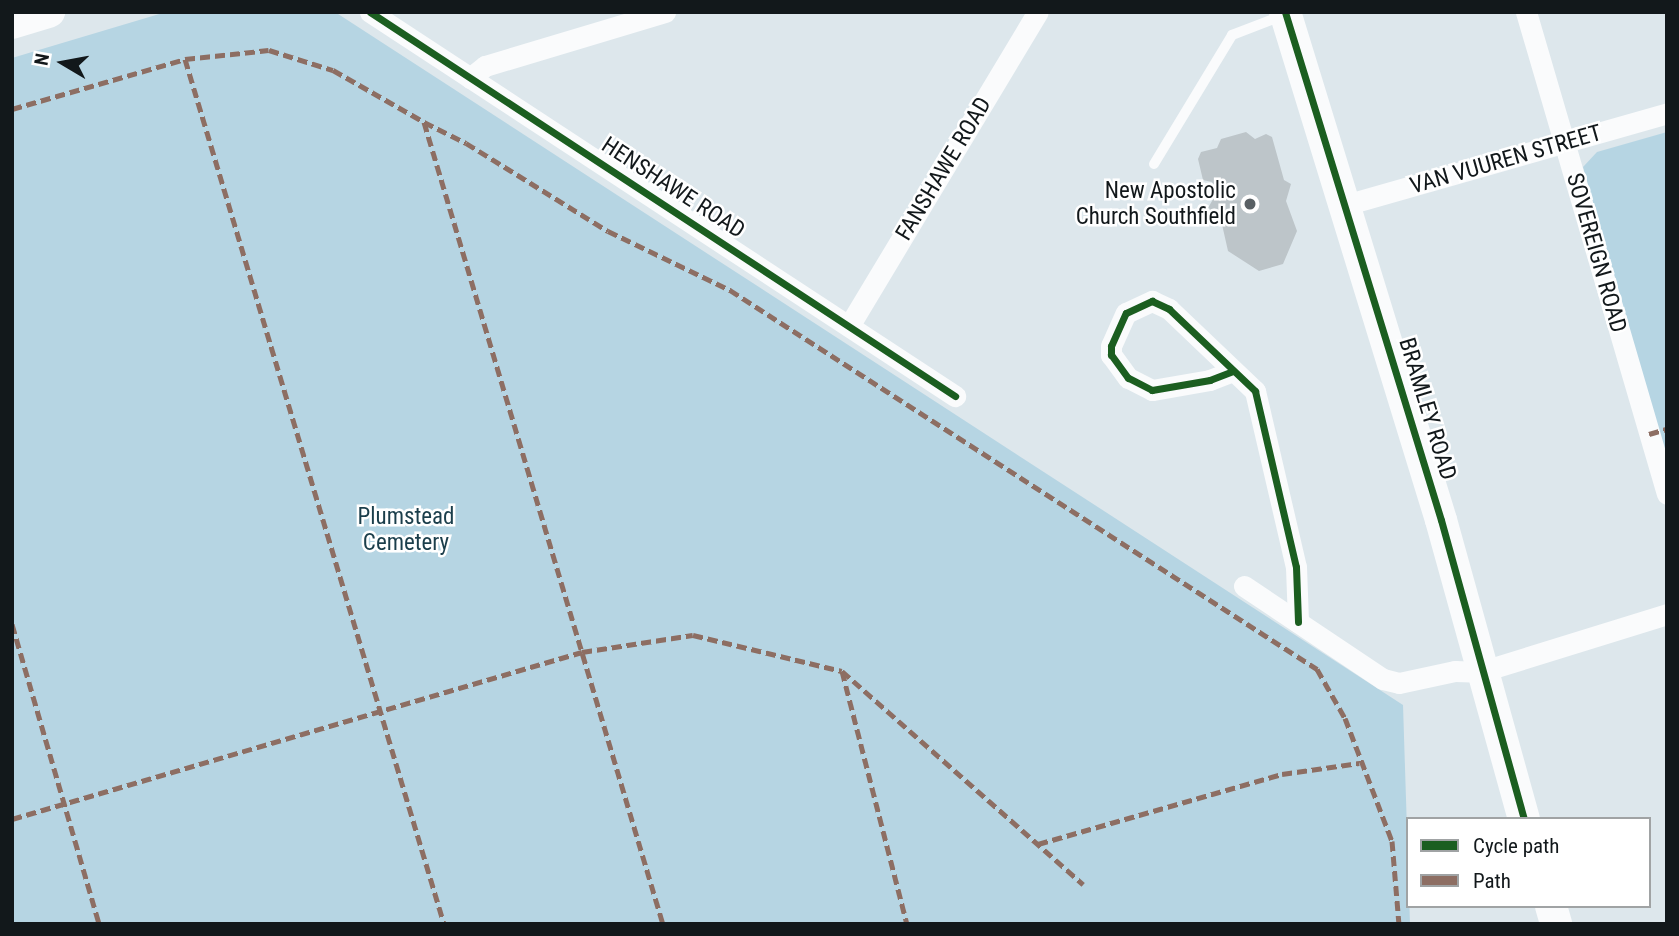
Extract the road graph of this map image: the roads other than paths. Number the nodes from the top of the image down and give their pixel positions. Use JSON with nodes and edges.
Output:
{"nodes":[{"id":1,"x":49,"y":12,"type":"edge"},
{"id":2,"x":370,"y":12,"type":"edge"},
{"id":3,"x":665,"y":12,"type":"edge"},
{"id":4,"x":1038,"y":12,"type":"edge"},
{"id":5,"x":1525,"y":12,"type":"edge"},
{"id":6,"x":1286,"y":13,"type":"edge"},
{"id":7,"x":12,"y":23,"type":"edge"},
{"id":8,"x":470,"y":78,"type":"junction"},
{"id":9,"x":1667,"y":113,"type":"edge"},
{"id":10,"x":1564,"y":144,"type":"junction"},
{"id":11,"x":1154,"y":164,"type":"dead end"},
{"id":12,"x":1345,"y":205,"type":"junction"},
{"id":13,"x":849,"y":326,"type":"junction"},
{"id":14,"x":1233,"y":371,"type":"junction"},
{"id":15,"x":955,"y":396,"type":"dead end"},
{"id":16,"x":1667,"y":494,"type":"edge"},
{"id":17,"x":1244,"y":586,"type":"dead end"},
{"id":18,"x":1667,"y":614,"type":"edge"},
{"id":19,"x":1298,"y":622,"type":"junction"},
{"id":20,"x":1480,"y":672,"type":"junction"},
{"id":21,"x":1523,"y":817,"type":"edge"}],
"edges":[{"from":1,"to":7,"type":"street"},
{"from":2,"to":8,"type":"street","name":"HENSHAWE ROAD"},
{"from":3,"to":8,"type":"street"},
{"from":4,"to":13,"type":"street","name":"FANSHAWE ROAD"},
{"from":5,"to":10,"type":"street","name":"SOVEREIGN ROAD"},
{"from":6,"to":11,"type":"lane"},
{"from":6,"to":12,"type":"street","name":"BRAMLEY ROAD"},
{"from":8,"to":13,"type":"street","name":"HENSHAWE ROAD"},
{"from":9,"to":10,"type":"street","name":"VAN VUUREN STREET"},
{"from":10,"to":12,"type":"street","name":"VAN VUUREN STREET"},
{"from":10,"to":16,"type":"street","name":"SOVEREIGN ROAD"},
{"from":12,"to":20,"type":"street","name":"BRAMLEY ROAD"},
{"from":13,"to":15,"type":"street","name":"HENSHAWE ROAD"},
{"from":14,"to":14,"type":"street"},
{"from":14,"to":19,"type":"street"},
{"from":17,"to":19,"type":"street"},
{"from":18,"to":20,"type":"street"},
{"from":19,"to":20,"type":"street"},
{"from":20,"to":21,"type":"street","name":"BRAMLEY ROAD"}]}
